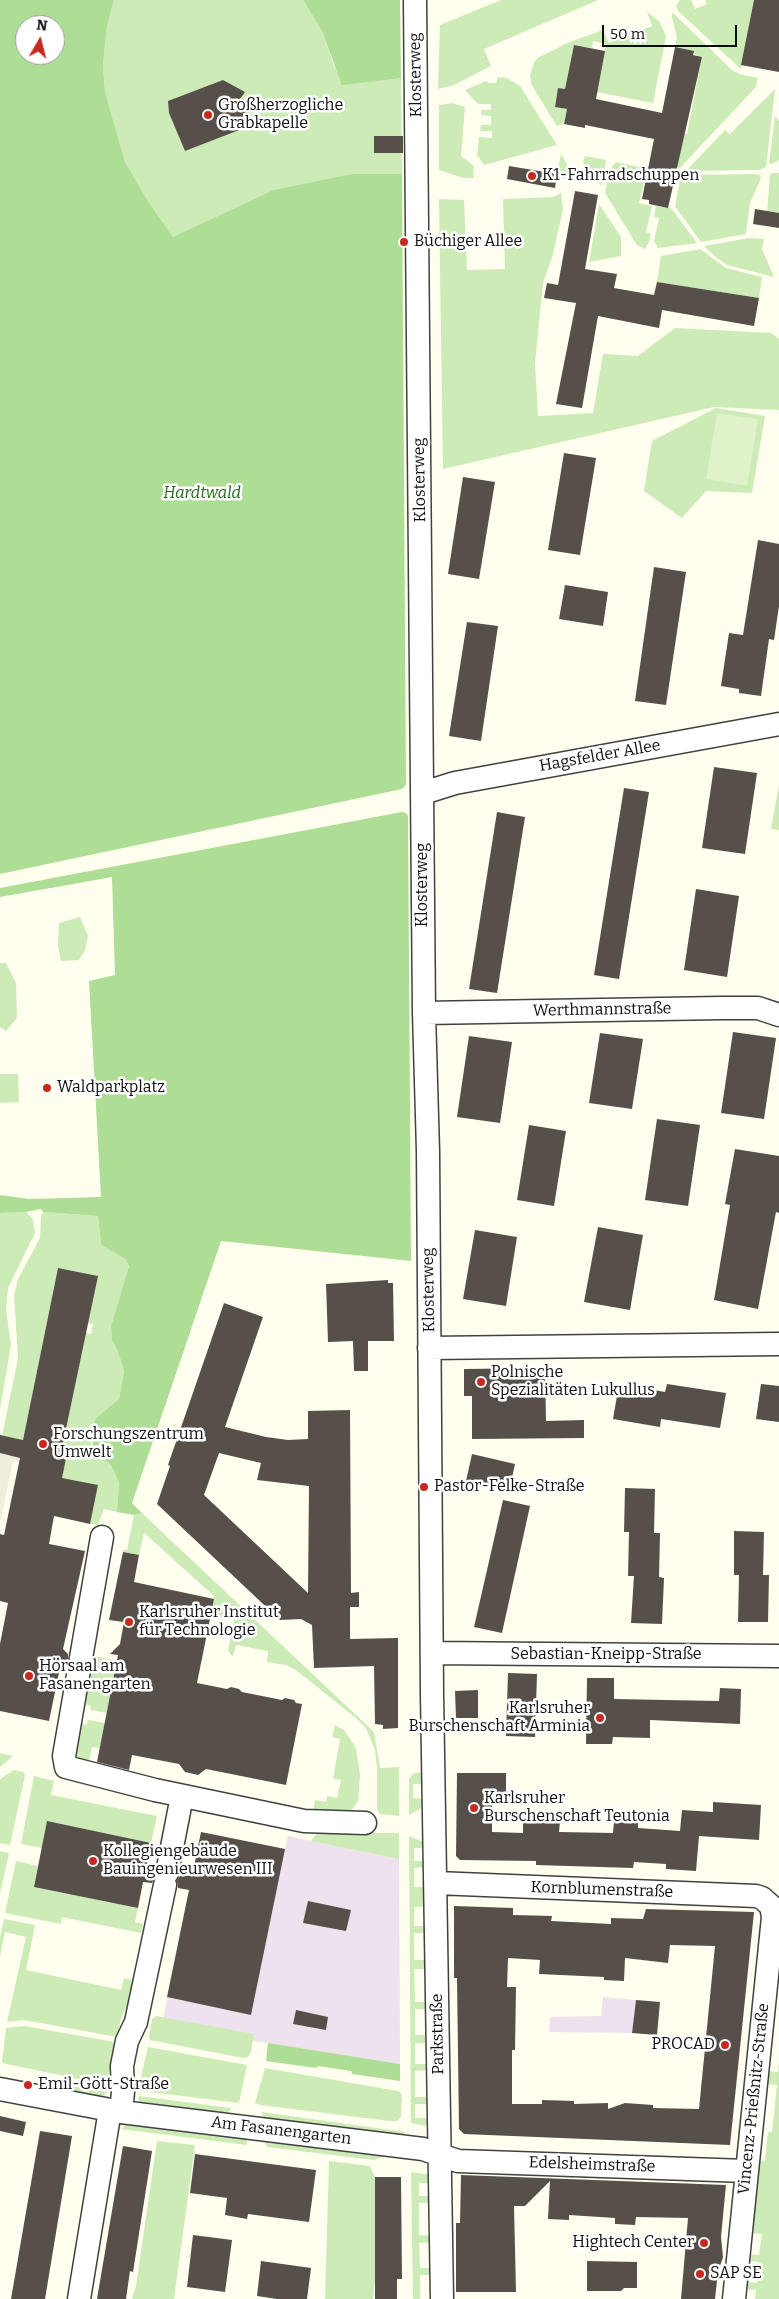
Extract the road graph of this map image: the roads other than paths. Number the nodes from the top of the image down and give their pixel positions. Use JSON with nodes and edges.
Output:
{"nodes":[{"id":1,"x":415,"y":0,"type":"edge"},
{"id":2,"x":779,"y":724,"type":"edge"},
{"id":3,"x":423,"y":793,"type":"junction"},
{"id":4,"x":424,"y":1013,"type":"junction"},
{"id":5,"x":779,"y":1015,"type":"edge"},
{"id":6,"x":779,"y":1344,"type":"edge"},
{"id":7,"x":430,"y":1348,"type":"junction"},
{"id":8,"x":102,"y":1536,"type":"dead end"},
{"id":9,"x":432,"y":1653,"type":"junction"},
{"id":10,"x":779,"y":1656,"type":"edge"},
{"id":11,"x":434,"y":1770,"type":"joint"},
{"id":12,"x":182,"y":1796,"type":"junction"},
{"id":13,"x":365,"y":1823,"type":"dead end"},
{"id":14,"x":436,"y":1884,"type":"junction"},
{"id":15,"x":773,"y":1899,"type":"edge"},
{"id":16,"x":0,"y":2089,"type":"edge"},
{"id":17,"x":118,"y":2105,"type":"junction"},
{"id":18,"x":440,"y":2155,"type":"junction"},
{"id":19,"x":746,"y":2171,"type":"junction"},
{"id":20,"x":79,"y":2299,"type":"edge"},
{"id":21,"x":442,"y":2299,"type":"edge"},
{"id":22,"x":734,"y":2299,"type":"edge"}],
"edges":[{"from":1,"to":3,"type":"street","name":"Klosterweg"},
{"from":2,"to":3,"type":"street","name":"Hagsfelder Allee"},
{"from":3,"to":4,"type":"street","name":"Klosterweg"},
{"from":4,"to":5,"type":"street","name":"Werthmannstraße"},
{"from":4,"to":7,"type":"street","name":"Klosterweg"},
{"from":6,"to":7,"type":"street"},
{"from":7,"to":9,"type":"street","name":"Klosterweg"},
{"from":8,"to":12,"type":"street"},
{"from":9,"to":10,"type":"street","name":"Sebastian-Kneipp-Straße"},
{"from":9,"to":11,"type":"street","name":"Klosterweg"},
{"from":11,"to":14,"type":"street","name":"Parkstraße"},
{"from":12,"to":13,"type":"street"},
{"from":12,"to":17,"type":"street"},
{"from":14,"to":15,"type":"street","name":"Kornblumenstraße"},
{"from":14,"to":18,"type":"street","name":"Parkstraße"},
{"from":15,"to":19,"type":"street","name":"Vincenz-Prießnitz-Straße"},
{"from":16,"to":17,"type":"street","name":"Am Fasanengarten"},
{"from":17,"to":18,"type":"street","name":"Am Fasanengarten"},
{"from":17,"to":20,"type":"street"},
{"from":18,"to":19,"type":"street","name":"Edelsheimstraße"},
{"from":18,"to":21,"type":"street","name":"Parkstraße"},
{"from":19,"to":22,"type":"street","name":"Vincenz-Prießnitz-Straße"}]}
